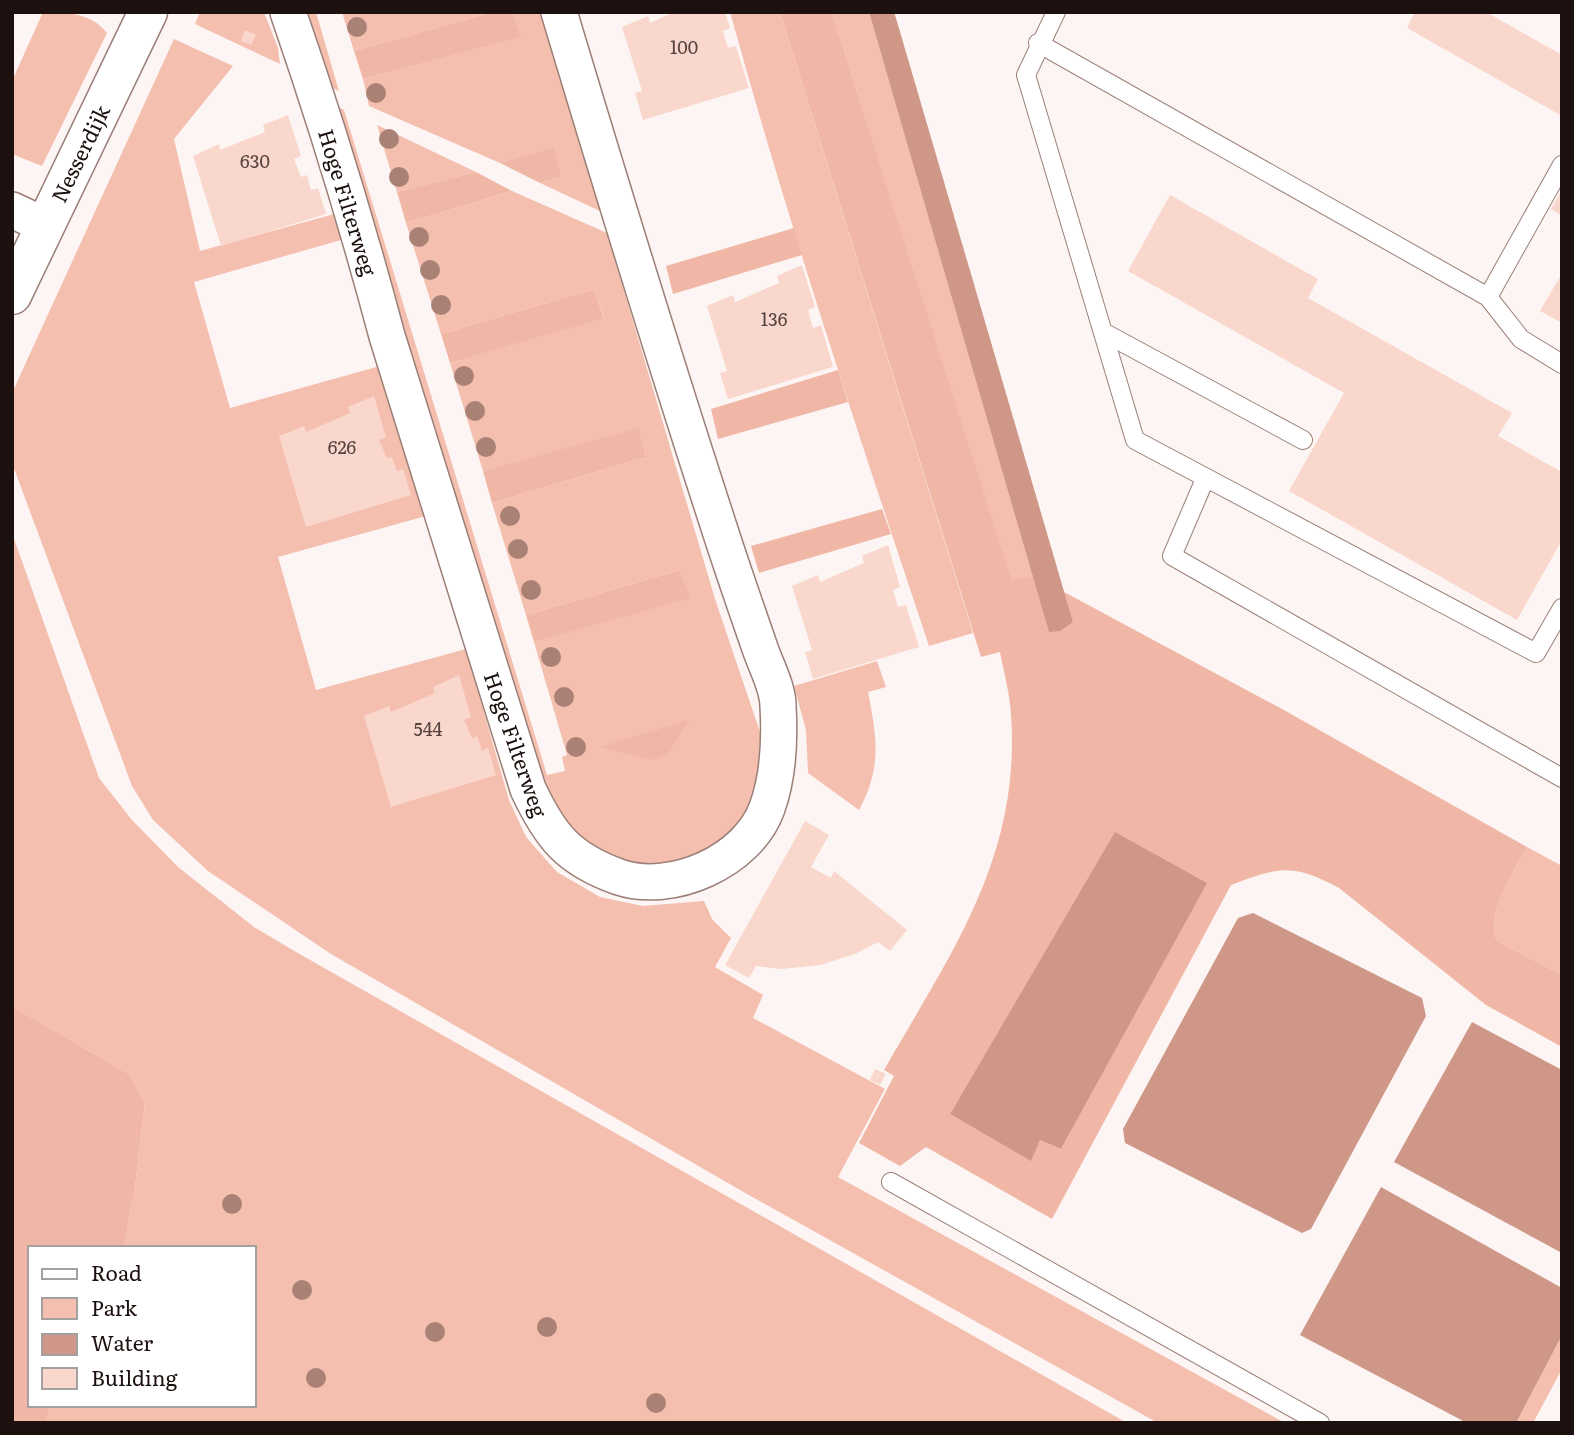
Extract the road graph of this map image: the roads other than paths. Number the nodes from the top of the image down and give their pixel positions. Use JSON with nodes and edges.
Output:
{"nodes":[{"id":1,"x":148,"y":12,"type":"edge"},
{"id":2,"x":288,"y":12,"type":"edge"},
{"id":3,"x":559,"y":12,"type":"edge"},
{"id":4,"x":1056,"y":12,"type":"edge"},
{"id":5,"x":1038,"y":43,"type":"junction"},
{"id":6,"x":1562,"y":165,"type":"edge"},
{"id":7,"x":28,"y":218,"type":"edge"},
{"id":8,"x":12,"y":295,"type":"edge"},
{"id":9,"x":1488,"y":297,"type":"junction"},
{"id":10,"x":1103,"y":332,"type":"junction"},
{"id":11,"x":1562,"y":364,"type":"edge"},
{"id":12,"x":1303,"y":440,"type":"dead end"},
{"id":13,"x":1205,"y":479,"type":"junction"},
{"id":14,"x":1562,"y":608,"type":"edge"},
{"id":15,"x":1562,"y":778,"type":"edge"},
{"id":16,"x":891,"y":1182,"type":"dead end"},
{"id":17,"x":1320,"y":1423,"type":"edge"}],
"edges":[{"from":1,"to":7,"type":"street","name":"Nesserdijk"},
{"from":2,"to":3,"type":"street","name":"Hoge Filterweg"},
{"from":4,"to":5,"type":"lane"},
{"from":5,"to":9,"type":"lane"},
{"from":5,"to":10,"type":"lane"},
{"from":6,"to":9,"type":"lane"},
{"from":7,"to":8,"type":"street","name":"Nesserdijk"},
{"from":9,"to":11,"type":"lane"},
{"from":10,"to":12,"type":"lane"},
{"from":10,"to":13,"type":"lane"},
{"from":13,"to":14,"type":"lane"},
{"from":13,"to":15,"type":"lane"},
{"from":16,"to":17,"type":"lane"}]}
